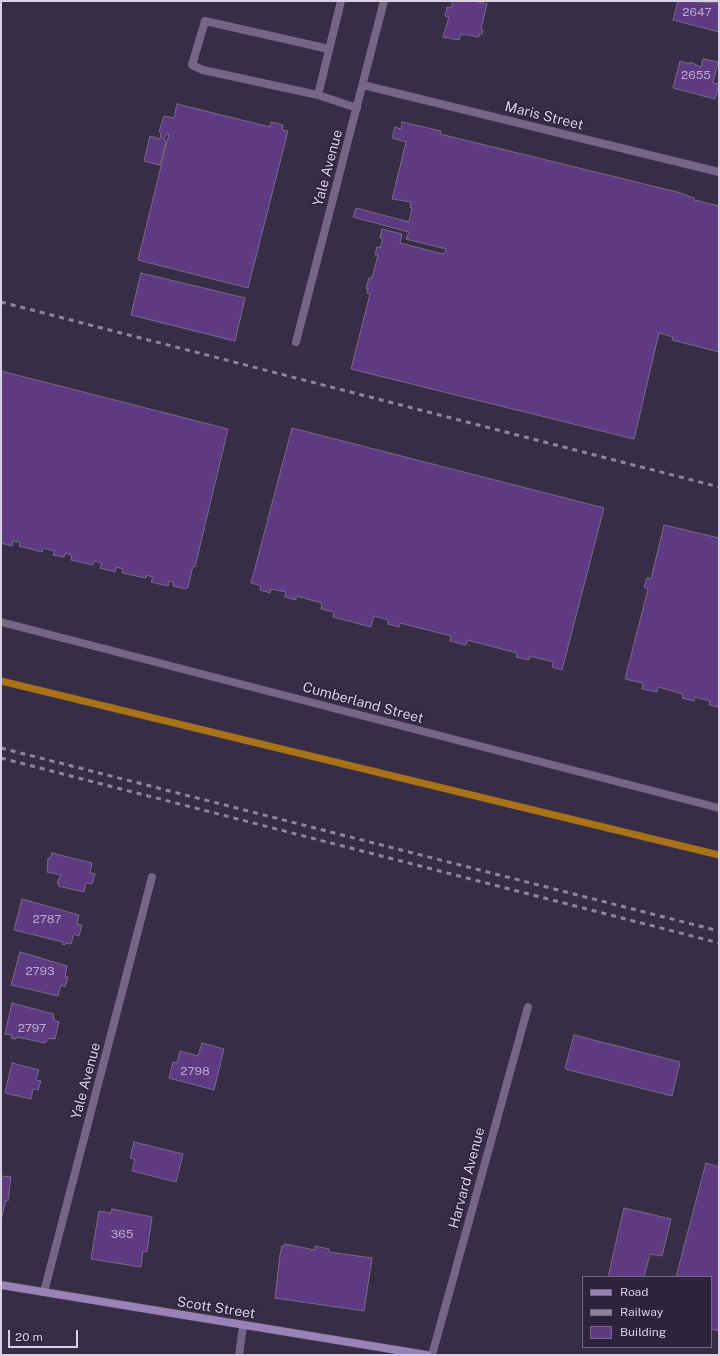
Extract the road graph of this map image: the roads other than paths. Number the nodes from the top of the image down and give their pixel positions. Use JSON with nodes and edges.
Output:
{"nodes":[{"id":1,"x":341,"y":1,"type":"edge"},
{"id":2,"x":384,"y":1,"type":"edge"},
{"id":3,"x":329,"y":49,"type":"junction"},
{"id":4,"x":363,"y":85,"type":"junction"},
{"id":5,"x":318,"y":95,"type":"junction"},
{"id":6,"x":357,"y":108,"type":"junction"},
{"id":7,"x":719,"y":172,"type":"edge"},
{"id":8,"x":296,"y":342,"type":"dead end"},
{"id":9,"x":1,"y":622,"type":"edge"},
{"id":10,"x":719,"y":808,"type":"edge"},
{"id":11,"x":152,"y":877,"type":"dead end"},
{"id":12,"x":528,"y":1007,"type":"dead end"},
{"id":13,"x":1,"y":1285,"type":"edge"},
{"id":14,"x":44,"y":1292,"type":"junction"},
{"id":15,"x":243,"y":1326,"type":"junction"},
{"id":16,"x":239,"y":1355,"type":"edge"},
{"id":17,"x":427,"y":1355,"type":"edge"},
{"id":18,"x":432,"y":1355,"type":"edge"}],
"edges":[{"from":1,"to":3,"type":"street"},
{"from":2,"to":4,"type":"street","name":"Yale Avenue"},
{"from":3,"to":5,"type":"street"},
{"from":3,"to":5,"type":"street"},
{"from":4,"to":6,"type":"street","name":"Yale Avenue"},
{"from":4,"to":7,"type":"street","name":"Maris Street"},
{"from":5,"to":6,"type":"street"},
{"from":6,"to":8,"type":"street","name":"Yale Avenue"},
{"from":9,"to":10,"type":"street","name":"Cumberland Street"},
{"from":11,"to":14,"type":"street","name":"Yale Avenue"},
{"from":12,"to":18,"type":"street","name":"Harvard Avenue"},
{"from":13,"to":14,"type":"main road","name":"Scott Street"},
{"from":14,"to":15,"type":"main road","name":"Scott Street"},
{"from":15,"to":16,"type":"street"},
{"from":15,"to":17,"type":"main road","name":"Scott Street"}]}
